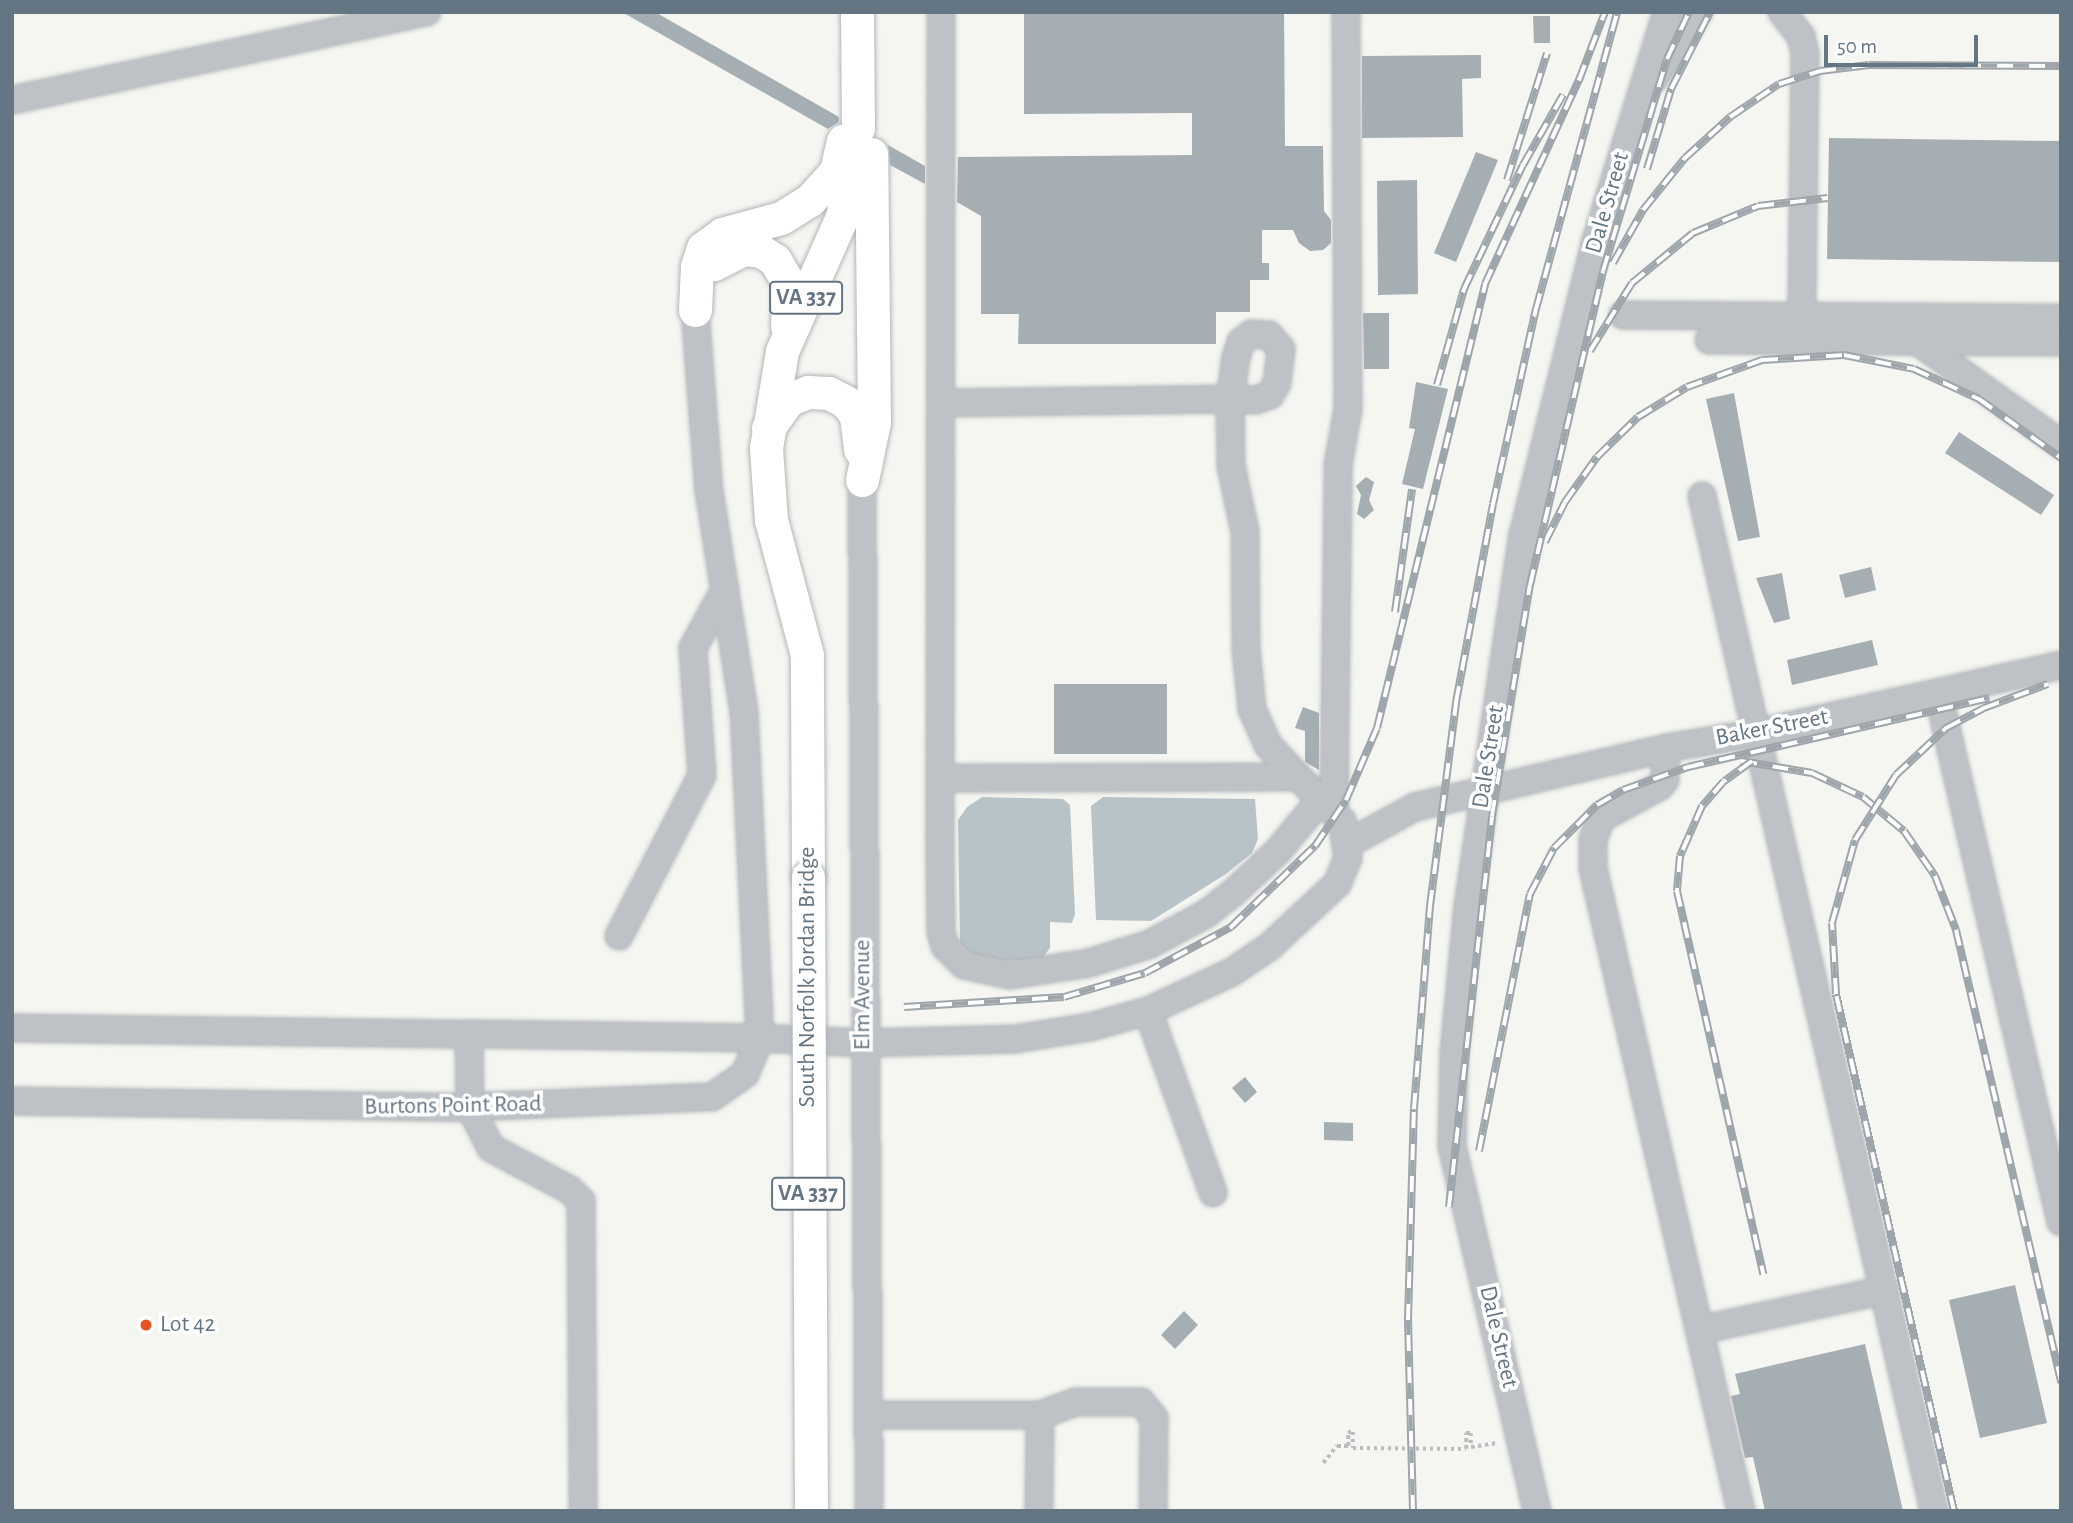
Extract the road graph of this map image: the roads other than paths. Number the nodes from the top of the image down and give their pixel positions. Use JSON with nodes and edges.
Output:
{"nodes":[{"id":1,"x":427,"y":12,"type":"edge"},
{"id":2,"x":941,"y":12,"type":"edge"},
{"id":3,"x":1346,"y":12,"type":"edge"},
{"id":4,"x":1667,"y":12,"type":"edge"},
{"id":5,"x":1698,"y":12,"type":"edge"},
{"id":6,"x":1782,"y":12,"type":"edge"},
{"id":7,"x":858,"y":26,"type":"edge"},
{"id":8,"x":12,"y":100,"type":"edge"},
{"id":9,"x":1633,"y":113,"type":"junction"},
{"id":10,"x":858,"y":137,"type":"junction"},
{"id":11,"x":761,"y":225,"type":"junction"},
{"id":12,"x":830,"y":246,"type":"junction"},
{"id":13,"x":695,"y":310,"type":"junction"},
{"id":14,"x":1623,"y":315,"type":"dead end"},
{"id":15,"x":1802,"y":315,"type":"junction"},
{"id":16,"x":2061,"y":318,"type":"edge"},
{"id":17,"x":1914,"y":339,"type":"junction"},
{"id":18,"x":1709,"y":340,"type":"dead end"},
{"id":19,"x":2061,"y":342,"type":"edge"},
{"id":20,"x":782,"y":351,"type":"junction"},
{"id":21,"x":942,"y":403,"type":"junction"},
{"id":22,"x":767,"y":439,"type":"junction"},
{"id":23,"x":2061,"y":444,"type":"edge"},
{"id":24,"x":862,"y":480,"type":"junction"},
{"id":25,"x":1702,"y":495,"type":"dead end"},
{"id":26,"x":725,"y":589,"type":"junction"},
{"id":27,"x":2061,"y":665,"type":"edge"},
{"id":28,"x":1938,"y":693,"type":"junction"},
{"id":29,"x":1757,"y":733,"type":"junction"},
{"id":30,"x":1666,"y":748,"type":"junction"},
{"id":31,"x":1298,"y":777,"type":"junction"},
{"id":32,"x":941,"y":778,"type":"junction"},
{"id":33,"x":1484,"y":792,"type":"junction"},
{"id":34,"x":1327,"y":804,"type":"junction"},
{"id":35,"x":1349,"y":842,"type":"junction"},
{"id":36,"x":620,"y":936,"type":"dead end"},
{"id":37,"x":1148,"y":1011,"type":"junction"},
{"id":38,"x":12,"y":1028,"type":"edge"},
{"id":39,"x":469,"y":1034,"type":"junction"},
{"id":40,"x":760,"y":1038,"type":"junction"},
{"id":41,"x":863,"y":1043,"type":"junction"},
{"id":42,"x":12,"y":1101,"type":"edge"},
{"id":43,"x":470,"y":1107,"type":"junction"},
{"id":44,"x":1213,"y":1194,"type":"dead end"},
{"id":45,"x":2061,"y":1222,"type":"edge"},
{"id":46,"x":1885,"y":1290,"type":"junction"},
{"id":47,"x":1700,"y":1330,"type":"junction"},
{"id":48,"x":869,"y":1415,"type":"junction"},
{"id":49,"x":1040,"y":1415,"type":"junction"},
{"id":50,"x":583,"y":1511,"type":"edge"},
{"id":51,"x":810,"y":1511,"type":"edge"},
{"id":52,"x":869,"y":1511,"type":"edge"},
{"id":53,"x":1039,"y":1511,"type":"edge"},
{"id":54,"x":1153,"y":1511,"type":"edge"},
{"id":55,"x":1537,"y":1511,"type":"edge"},
{"id":56,"x":1741,"y":1511,"type":"edge"},
{"id":57,"x":1934,"y":1511,"type":"edge"}],
"edges":[{"from":1,"to":8,"type":"street"},
{"from":2,"to":21,"type":"street"},
{"from":3,"to":34,"type":"street"},
{"from":4,"to":9,"type":"street","name":"Dale Street"},
{"from":5,"to":9,"type":"street"},
{"from":6,"to":15,"type":"street"},
{"from":7,"to":10,"type":"main road"},
{"from":7,"to":10,"type":"main road"},
{"from":9,"to":33,"type":"street","name":"Dale Street"},
{"from":10,"to":11,"type":"main road"},
{"from":10,"to":12,"type":"main road","number":"VA 337"},
{"from":10,"to":24,"type":"main road"},
{"from":11,"to":12,"type":"main road"},
{"from":11,"to":13,"type":"main road"},
{"from":12,"to":20,"type":"main road","number":"VA 337"},
{"from":13,"to":20,"type":"main road"},
{"from":13,"to":26,"type":"street"},
{"from":14,"to":15,"type":"street"},
{"from":15,"to":16,"type":"street"},
{"from":17,"to":18,"type":"street"},
{"from":17,"to":19,"type":"street"},
{"from":17,"to":23,"type":"street"},
{"from":20,"to":22,"type":"main road","number":"VA 337"},
{"from":21,"to":31,"type":"street"},
{"from":21,"to":32,"type":"street"},
{"from":22,"to":24,"type":"main road"},
{"from":22,"to":51,"type":"main road","name":"South Norfolk Jordan Bridge","number":"VA 337","bridge":true},
{"from":24,"to":41,"type":"street","name":"Elm Avenue"},
{"from":25,"to":29,"type":"street"},
{"from":26,"to":36,"type":"street"},
{"from":26,"to":40,"type":"street"},
{"from":27,"to":28,"type":"street","name":"Baker Street"},
{"from":28,"to":29,"type":"street","name":"Baker Street"},
{"from":28,"to":45,"type":"street"},
{"from":29,"to":30,"type":"street","name":"Baker Street"},
{"from":29,"to":46,"type":"street"},
{"from":30,"to":33,"type":"street","name":"Baker Street"},
{"from":30,"to":47,"type":"street"},
{"from":31,"to":32,"type":"street"},
{"from":31,"to":34,"type":"street"},
{"from":32,"to":34,"type":"street"},
{"from":33,"to":35,"type":"street","name":"Baker Street"},
{"from":33,"to":55,"type":"street","name":"Dale Street"},
{"from":34,"to":35,"type":"street"},
{"from":35,"to":37,"type":"street"},
{"from":37,"to":41,"type":"street"},
{"from":37,"to":44,"type":"street"},
{"from":38,"to":39,"type":"street"},
{"from":39,"to":40,"type":"street"},
{"from":39,"to":43,"type":"street"},
{"from":40,"to":41,"type":"street"},
{"from":40,"to":43,"type":"street","name":"Burtons Point Road"},
{"from":41,"to":48,"type":"street","name":"Elm Avenue"},
{"from":42,"to":43,"type":"street","name":"Burtons Point Road"},
{"from":43,"to":50,"type":"street"},
{"from":46,"to":47,"type":"street"},
{"from":46,"to":57,"type":"street"},
{"from":47,"to":56,"type":"street"},
{"from":48,"to":49,"type":"street"},
{"from":48,"to":52,"type":"street","name":"Elm Avenue"},
{"from":49,"to":53,"type":"street"},
{"from":49,"to":54,"type":"street"}]}
